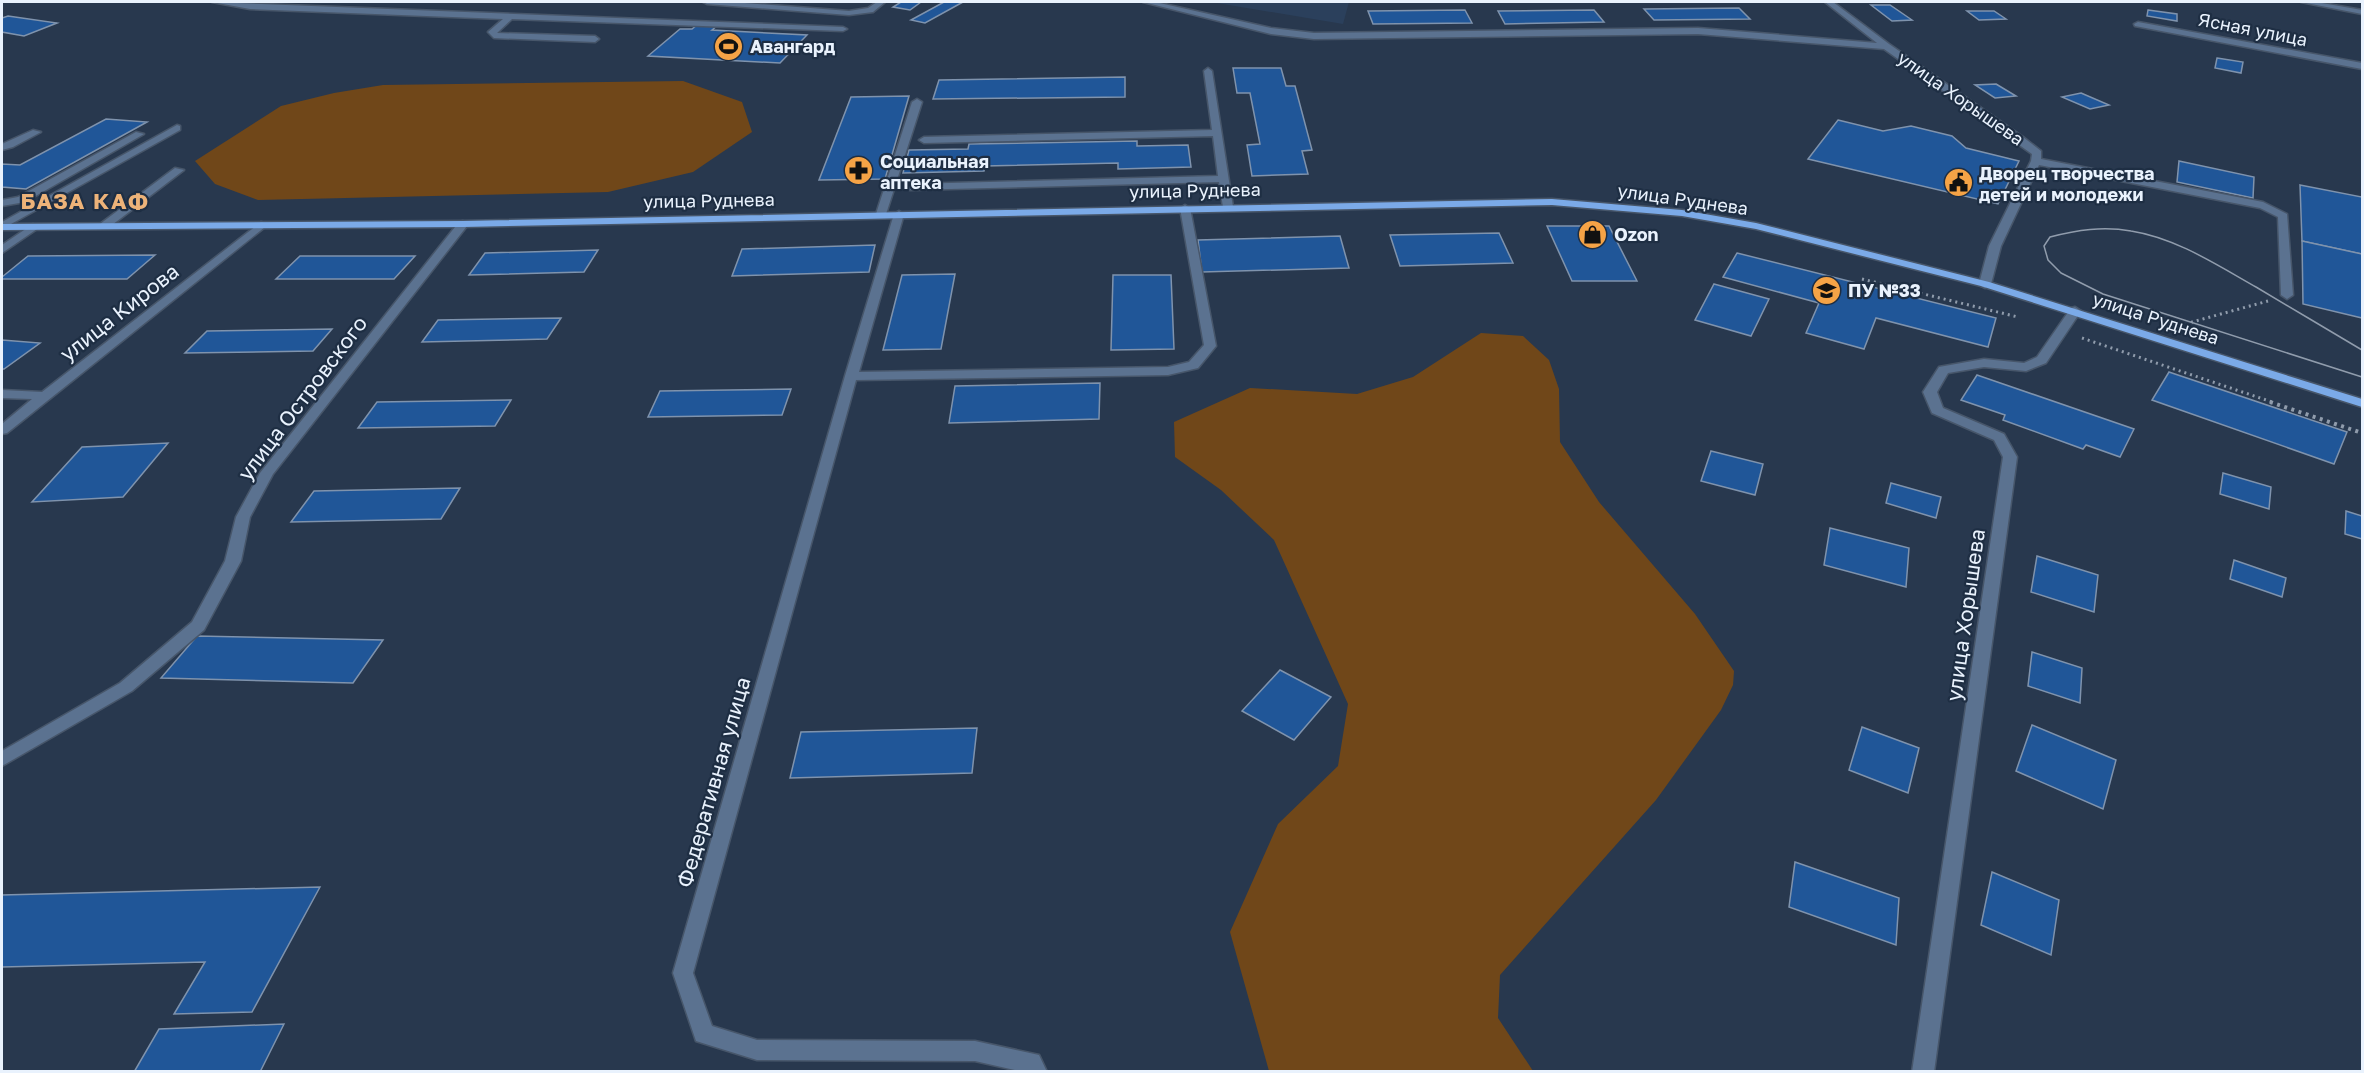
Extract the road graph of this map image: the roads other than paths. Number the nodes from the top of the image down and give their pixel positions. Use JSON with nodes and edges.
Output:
{"nodes":[{"id":1,"x":216,"y":2,"type":"edge"},
{"id":2,"x":315,"y":2,"type":"edge"},
{"id":3,"x":707,"y":2,"type":"edge"},
{"id":4,"x":880,"y":2,"type":"edge"},
{"id":5,"x":1147,"y":2,"type":"edge"},
{"id":6,"x":1829,"y":2,"type":"edge"},
{"id":7,"x":2305,"y":2,"type":"edge"},
{"id":8,"x":300,"y":9,"type":"junction"},
{"id":9,"x":2362,"y":12,"type":"edge"},
{"id":10,"x":510,"y":17,"type":"junction"},
{"id":11,"x":2138,"y":24,"type":"dead end"},
{"id":12,"x":843,"y":28,"type":"dead end"},
{"id":13,"x":595,"y":39,"type":"dead end"},
{"id":14,"x":1886,"y":46,"type":"junction"},
{"id":15,"x":2362,"y":66,"type":"edge"},
{"id":16,"x":1208,"y":71,"type":"dead end"},
{"id":17,"x":917,"y":102,"type":"dead end"},
{"id":18,"x":177,"y":128,"type":"dead end"},
{"id":19,"x":36,"y":132,"type":"dead end"},
{"id":20,"x":1217,"y":133,"type":"junction"},
{"id":21,"x":140,"y":135,"type":"dead end"},
{"id":22,"x":924,"y":140,"type":"dead end"},
{"id":23,"x":2,"y":147,"type":"edge"},
{"id":24,"x":2036,"y":161,"type":"junction"},
{"id":25,"x":179,"y":170,"type":"dead end"},
{"id":26,"x":1224,"y":179,"type":"junction"},
{"id":27,"x":910,"y":187,"type":"dead end"},
{"id":28,"x":2,"y":203,"type":"edge"},
{"id":29,"x":1228,"y":207,"type":"junction"},
{"id":30,"x":1185,"y":208,"type":"junction"},
{"id":31,"x":881,"y":214,"type":"junction"},
{"id":32,"x":899,"y":214,"type":"junction"},
{"id":33,"x":464,"y":224,"type":"junction"},
{"id":34,"x":261,"y":225,"type":"junction"},
{"id":35,"x":2,"y":226,"type":"edge"},
{"id":36,"x":33,"y":226,"type":"junction"},
{"id":37,"x":104,"y":226,"type":"junction"},
{"id":38,"x":2,"y":250,"type":"edge"},
{"id":39,"x":1985,"y":284,"type":"junction"},
{"id":40,"x":2287,"y":295,"type":"road end"},
{"id":41,"x":2075,"y":311,"type":"junction"},
{"id":42,"x":851,"y":376,"type":"junction"},
{"id":43,"x":2,"y":394,"type":"edge"},
{"id":44,"x":45,"y":396,"type":"junction"},
{"id":45,"x":2362,"y":403,"type":"edge"},
{"id":46,"x":2,"y":430,"type":"edge"},
{"id":47,"x":2,"y":759,"type":"edge"},
{"id":48,"x":1036,"y":1071,"type":"edge"},
{"id":49,"x":1923,"y":1071,"type":"edge"}],
"edges":[{"from":1,"to":8,"type":"street"},
{"from":2,"to":8,"type":"street"},
{"from":3,"to":4,"type":"street"},
{"from":5,"to":14,"type":"street"},
{"from":6,"to":14,"type":"street","name":"улица Хорышева"},
{"from":7,"to":9,"type":"street"},
{"from":8,"to":10,"type":"street"},
{"from":10,"to":12,"type":"street"},
{"from":10,"to":13,"type":"street"},
{"from":11,"to":15,"type":"street","name":"Ясная улица"},
{"from":14,"to":24,"type":"street","name":"улица Хорышева"},
{"from":16,"to":20,"type":"street"},
{"from":17,"to":31,"type":"street"},
{"from":18,"to":35,"type":"street"},
{"from":19,"to":23,"type":"street"},
{"from":20,"to":22,"type":"street"},
{"from":20,"to":26,"type":"street"},
{"from":21,"to":28,"type":"street"},
{"from":24,"to":39,"type":"street","name":"улица Хорышева"},
{"from":24,"to":40,"type":"street"},
{"from":25,"to":37,"type":"street"},
{"from":26,"to":27,"type":"street"},
{"from":26,"to":29,"type":"street"},
{"from":29,"to":30,"type":"main road","name":"улица Руднева"},
{"from":29,"to":39,"type":"main road","name":"улица Руднева"},
{"from":30,"to":32,"type":"main road","name":"улица Руднева"},
{"from":30,"to":42,"type":"street"},
{"from":31,"to":32,"type":"main road","name":"улица Руднева"},
{"from":31,"to":33,"type":"main road","name":"улица Руднева"},
{"from":32,"to":42,"type":"street","name":"Федеративная улица"},
{"from":33,"to":34,"type":"main road","name":"улица Руднева"},
{"from":33,"to":47,"type":"street","name":"улица Островского"},
{"from":34,"to":37,"type":"main road","name":"улица Руднева"},
{"from":34,"to":44,"type":"street","name":"улица Кирова"},
{"from":35,"to":36,"type":"main road","name":"улица Руднева"},
{"from":36,"to":37,"type":"main road","name":"улица Руднева"},
{"from":36,"to":38,"type":"street"},
{"from":39,"to":41,"type":"main road","name":"улица Руднева"},
{"from":41,"to":45,"type":"main road","name":"улица Руднева"},
{"from":41,"to":49,"type":"street","name":"улица Хорышева"},
{"from":42,"to":48,"type":"street","name":"Федеративная улица"},
{"from":43,"to":44,"type":"street"},
{"from":44,"to":46,"type":"street","name":"улица Кирова"}]}
